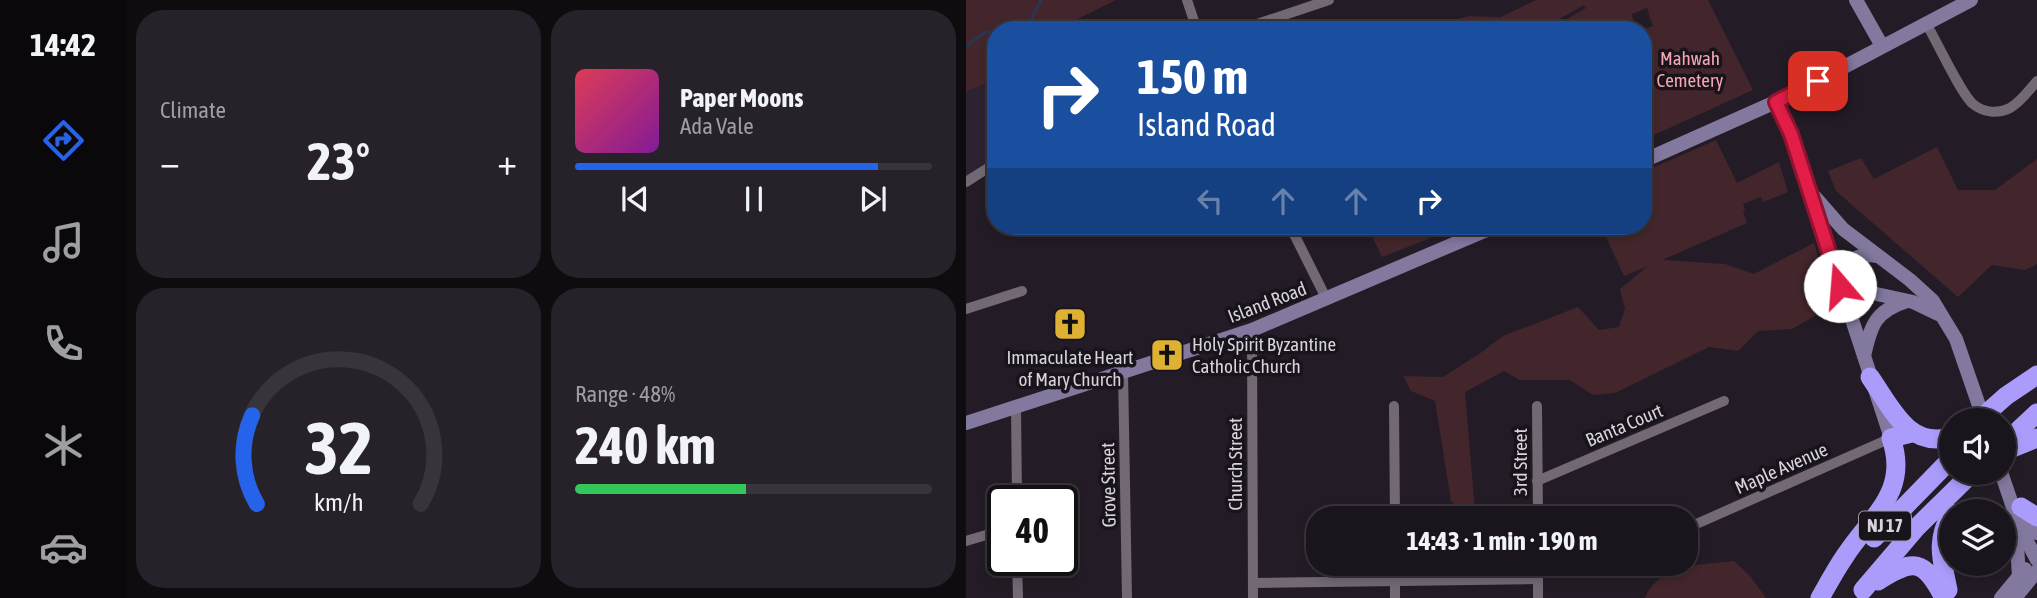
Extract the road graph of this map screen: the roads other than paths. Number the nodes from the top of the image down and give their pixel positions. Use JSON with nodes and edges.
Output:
{"nodes":[{"id":1,"x":1187,"y":0,"type":"edge"},
{"id":2,"x":1328,"y":0,"type":"edge"},
{"id":3,"x":1856,"y":0,"type":"edge"},
{"id":4,"x":1971,"y":0,"type":"edge"},
{"id":5,"x":1194,"y":21,"type":"edge"},
{"id":6,"x":1266,"y":21,"type":"edge"},
{"id":7,"x":1926,"y":23,"type":"junction"},
{"id":8,"x":1882,"y":46,"type":"junction"},
{"id":9,"x":2037,"y":80,"type":"edge"},
{"id":10,"x":1776,"y":102,"type":"junction"},
{"id":11,"x":1652,"y":157,"type":"edge"},
{"id":12,"x":987,"y":169,"type":"edge"},
{"id":13,"x":966,"y":182,"type":"edge"},
{"id":14,"x":1808,"y":188,"type":"junction"},
{"id":15,"x":1294,"y":235,"type":"edge"},
{"id":16,"x":1475,"y":235,"type":"edge"},
{"id":17,"x":1877,"y":256,"type":"junction"},
{"id":18,"x":1838,"y":280,"type":"junction"},
{"id":19,"x":1022,"y":290,"type":"dead end"},
{"id":20,"x":1327,"y":300,"type":"junction"},
{"id":21,"x":1908,"y":300,"type":"junction"},
{"id":22,"x":966,"y":309,"type":"edge"},
{"id":23,"x":1943,"y":316,"type":"junction"},
{"id":24,"x":1252,"y":330,"type":"junction"},
{"id":25,"x":1864,"y":358,"type":"junction"},
{"id":26,"x":1124,"y":371,"type":"junction"},
{"id":27,"x":2037,"y":375,"type":"edge"},
{"id":28,"x":1870,"y":377,"type":"junction"},
{"id":29,"x":2037,"y":381,"type":"edge"},
{"id":30,"x":1724,"y":401,"type":"dead end"},
{"id":31,"x":1394,"y":406,"type":"dead end"},
{"id":32,"x":1537,"y":406,"type":"dead end"},
{"id":33,"x":1016,"y":407,"type":"junction"},
{"id":34,"x":1981,"y":408,"type":"edge"},
{"id":35,"x":1993,"y":408,"type":"edge"},
{"id":36,"x":1997,"y":408,"type":"edge"},
{"id":37,"x":2037,"y":413,"type":"edge"},
{"id":38,"x":966,"y":423,"type":"edge"},
{"id":39,"x":1912,"y":433,"type":"junction"},
{"id":40,"x":2016,"y":433,"type":"edge"},
{"id":41,"x":1891,"y":438,"type":"junction"},
{"id":42,"x":1939,"y":438,"type":"edge"},
{"id":43,"x":2037,"y":438,"type":"edge"},
{"id":44,"x":2016,"y":447,"type":"edge"},
{"id":45,"x":1939,"y":471,"type":"edge"},
{"id":46,"x":1537,"y":481,"type":"junction"},
{"id":47,"x":1017,"y":485,"type":"edge"},
{"id":48,"x":1960,"y":485,"type":"edge"},
{"id":49,"x":2009,"y":485,"type":"edge"},
{"id":50,"x":1395,"y":506,"type":"edge"},
{"id":51,"x":1538,"y":506,"type":"edge"},
{"id":52,"x":2023,"y":509,"type":"edge"},
{"id":53,"x":1698,"y":523,"type":"edge"},
{"id":54,"x":2037,"y":533,"type":"edge"},
{"id":55,"x":987,"y":535,"type":"edge"},
{"id":56,"x":966,"y":541,"type":"edge"},
{"id":57,"x":2037,"y":560,"type":"edge"},
{"id":58,"x":2037,"y":571,"type":"edge"},
{"id":59,"x":1017,"y":576,"type":"edge"},
{"id":60,"x":1395,"y":576,"type":"edge"},
{"id":61,"x":1943,"y":576,"type":"edge"},
{"id":62,"x":2019,"y":576,"type":"junction"},
{"id":63,"x":1538,"y":579,"type":"joint"},
{"id":64,"x":1395,"y":581,"type":"junction"},
{"id":65,"x":1253,"y":583,"type":"junction"},
{"id":66,"x":1860,"y":594,"type":"edge"},
{"id":67,"x":1947,"y":594,"type":"edge"},
{"id":68,"x":1018,"y":598,"type":"edge"},
{"id":69,"x":1127,"y":598,"type":"edge"},
{"id":70,"x":1253,"y":598,"type":"edge"},
{"id":71,"x":1395,"y":598,"type":"edge"},
{"id":72,"x":1538,"y":598,"type":"edge"},
{"id":73,"x":1822,"y":598,"type":"edge"},
{"id":74,"x":1966,"y":598,"type":"edge"},
{"id":75,"x":2001,"y":598,"type":"edge"},
{"id":76,"x":2015,"y":598,"type":"edge"}],
"edges":[{"from":1,"to":5,"type":"street"},
{"from":2,"to":6,"type":"street"},
{"from":3,"to":8,"type":"street"},
{"from":4,"to":7,"type":"street"},
{"from":7,"to":8,"type":"street"},
{"from":7,"to":9,"type":"street"},
{"from":8,"to":10,"type":"street"},
{"from":10,"to":11,"type":"street"},
{"from":10,"to":14,"type":"street"},
{"from":12,"to":13,"type":"street"},
{"from":14,"to":17,"type":"street"},
{"from":14,"to":18,"type":"street"},
{"from":15,"to":20,"type":"street"},
{"from":16,"to":20,"type":"street","name":"Island Road"},
{"from":17,"to":18,"type":"street"},
{"from":17,"to":23,"type":"street"},
{"from":18,"to":21,"type":"street"},
{"from":18,"to":25,"type":"street"},
{"from":19,"to":22,"type":"street"},
{"from":20,"to":24,"type":"street","name":"Island Road"},
{"from":21,"to":23,"type":"street"},
{"from":21,"to":25,"type":"street"},
{"from":23,"to":34,"type":"street"},
{"from":24,"to":26,"type":"street","name":"Island Road"},
{"from":24,"to":65,"type":"street","name":"Church Street"},
{"from":25,"to":28,"type":"street"},
{"from":26,"to":33,"type":"street","name":"Island Road"},
{"from":26,"to":69,"type":"street","name":"Grove Street"},
{"from":27,"to":35,"type":"highway"},
{"from":28,"to":39,"type":"highway"},
{"from":28,"to":41,"type":"street"},
{"from":29,"to":36,"type":"highway"},
{"from":30,"to":46,"type":"street","name":"Banta Court"},
{"from":31,"to":50,"type":"street"},
{"from":32,"to":46,"type":"street","name":"3rd Street"},
{"from":33,"to":38,"type":"street","name":"Island Road"},
{"from":33,"to":47,"type":"street"},
{"from":37,"to":40,"type":"highway"},
{"from":39,"to":41,"type":"highway"},
{"from":39,"to":42,"type":"highway"},
{"from":41,"to":53,"type":"street","name":"Maple Avenue"},
{"from":41,"to":73,"type":"highway"},
{"from":43,"to":44,"type":"highway"},
{"from":45,"to":73,"type":"highway","number":"NJ 17"},
{"from":46,"to":51,"type":"street","name":"3rd Street"},
{"from":48,"to":66,"type":"highway","number":"NJ 17"},
{"from":49,"to":52,"type":"street"},
{"from":52,"to":54,"type":"street"},
{"from":52,"to":57,"type":"street"},
{"from":52,"to":62,"type":"street"},
{"from":55,"to":56,"type":"street"},
{"from":57,"to":62,"type":"street"},
{"from":58,"to":76,"type":"street"},
{"from":59,"to":68,"type":"street"},
{"from":60,"to":64,"type":"street"},
{"from":61,"to":67,"type":"highway"},
{"from":62,"to":75,"type":"street"},
{"from":63,"to":64,"type":"street"},
{"from":63,"to":72,"type":"street"},
{"from":64,"to":65,"type":"street"},
{"from":64,"to":71,"type":"street"},
{"from":65,"to":70,"type":"street","name":"Church Street"},
{"from":66,"to":67,"type":"highway"},
{"from":67,"to":74,"type":"highway"}]}
